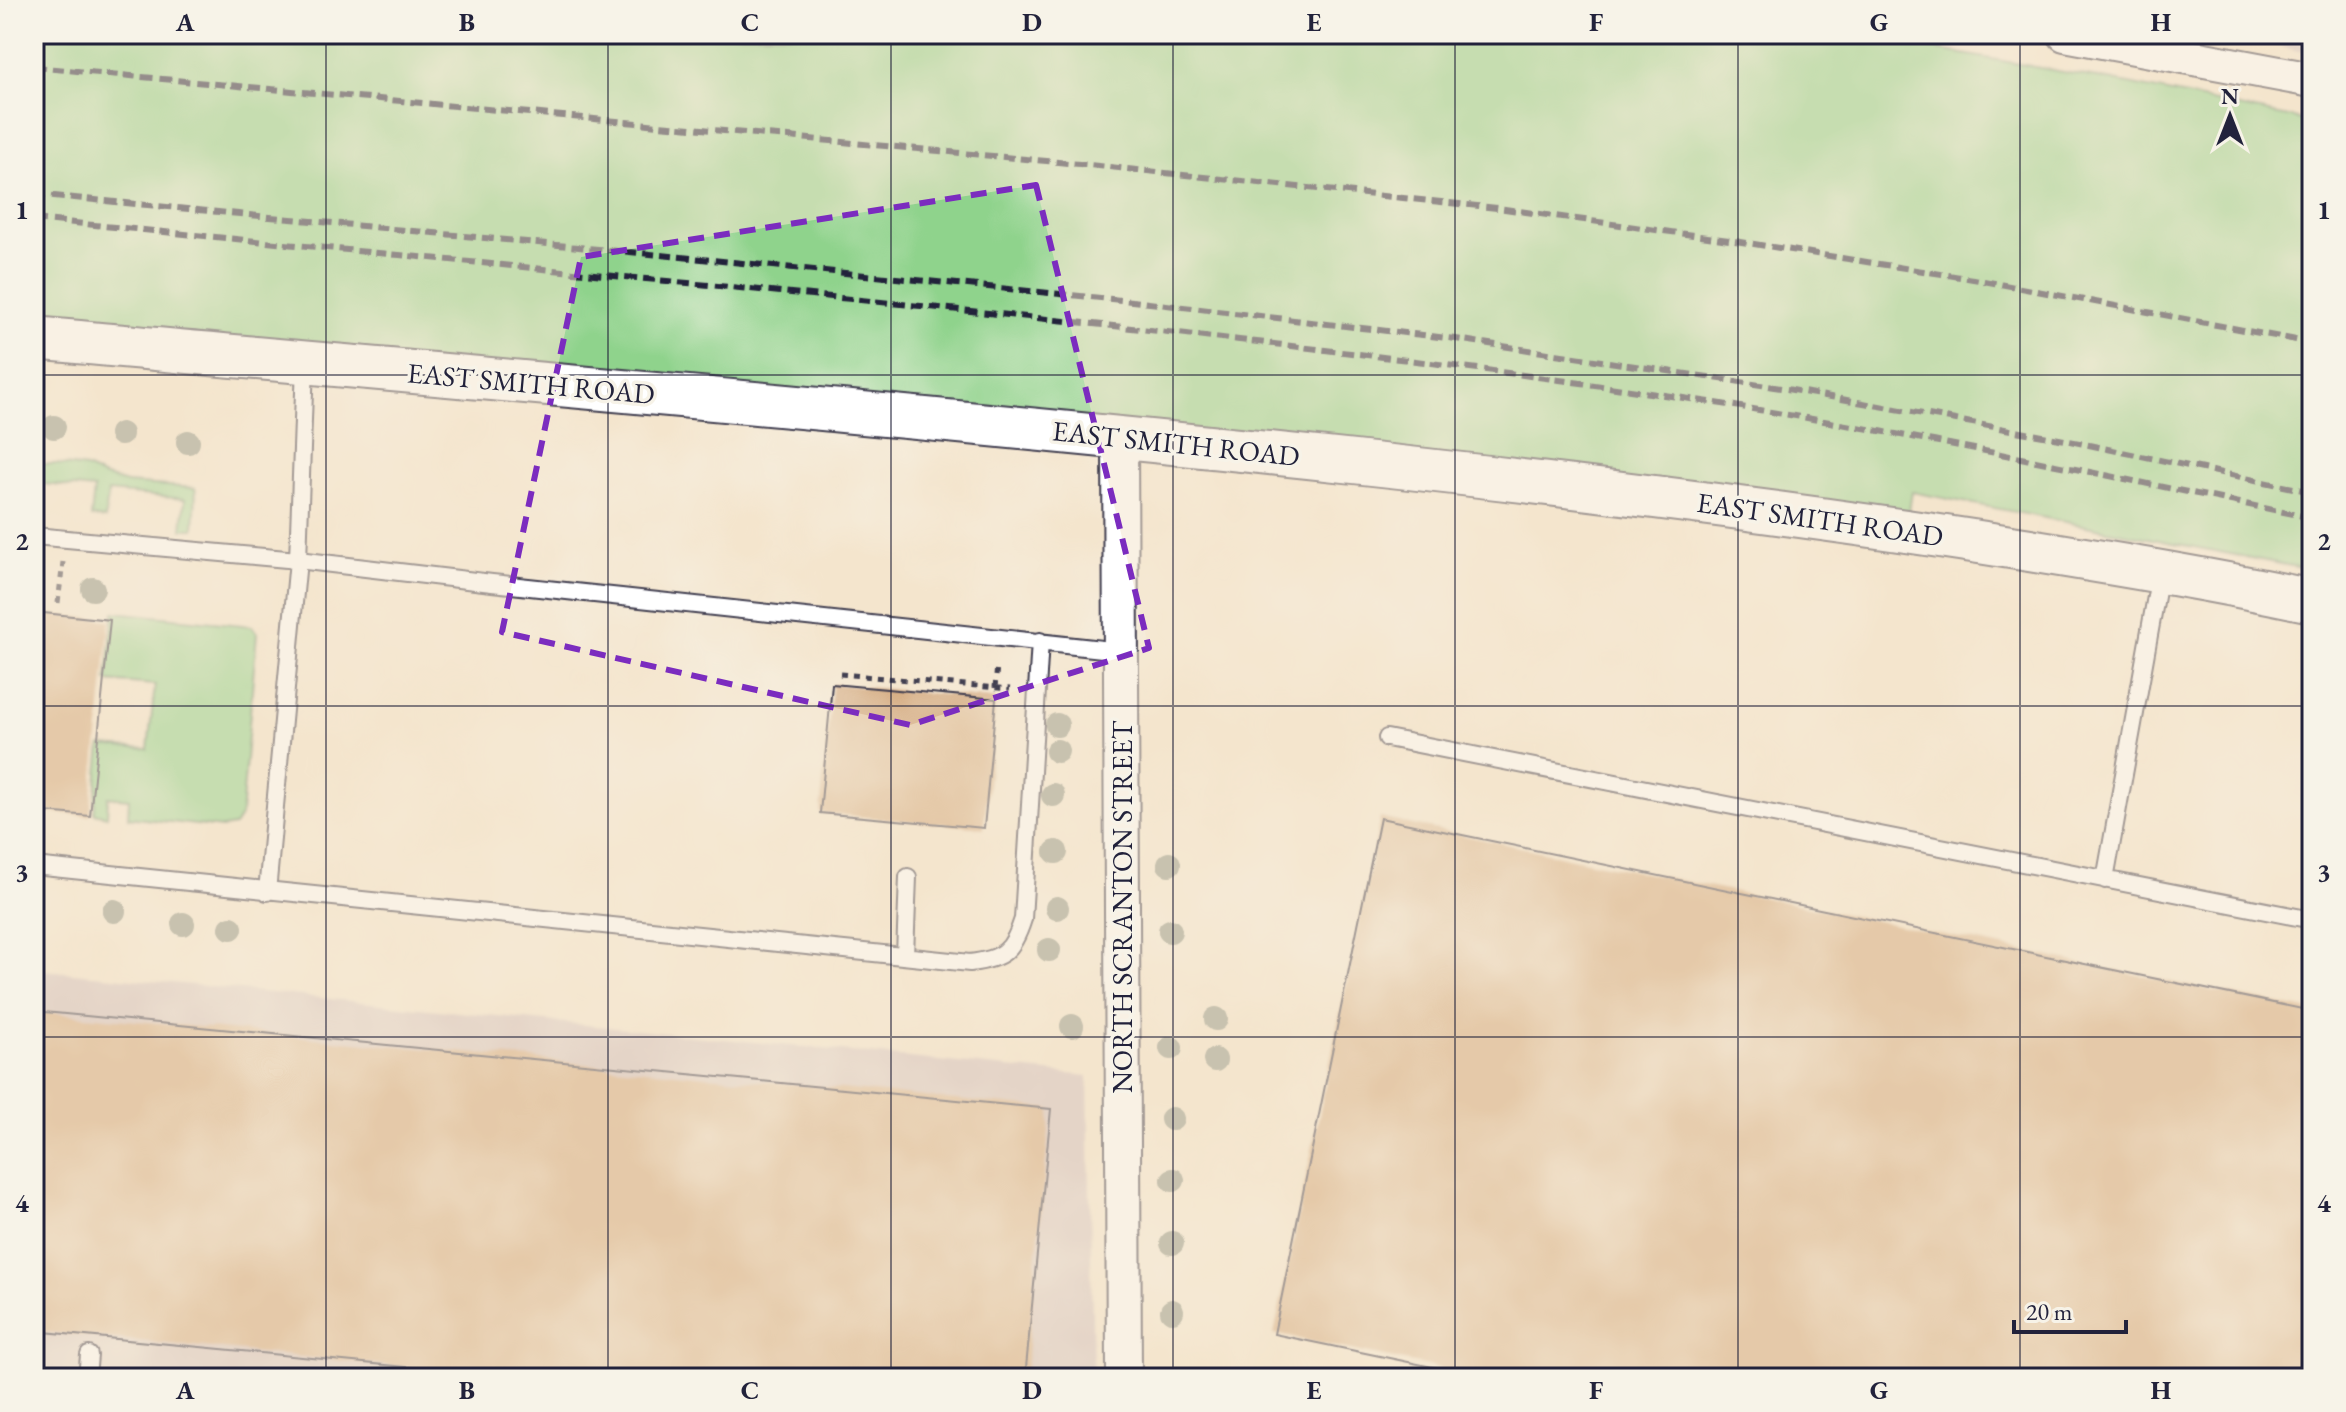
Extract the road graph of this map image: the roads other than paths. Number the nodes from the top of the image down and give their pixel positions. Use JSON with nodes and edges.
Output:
{"nodes":[{"id":1,"x":2065,"y":34,"type":"edge"},
{"id":2,"x":2312,"y":80,"type":"edge"},
{"id":3,"x":34,"y":338,"type":"edge"},
{"id":4,"x":305,"y":362,"type":"junction"},
{"id":5,"x":1120,"y":437,"type":"junction"},
{"id":6,"x":34,"y":536,"type":"edge"},
{"id":7,"x":298,"y":560,"type":"junction"},
{"id":8,"x":2161,"y":572,"type":"junction"},
{"id":9,"x":2312,"y":601,"type":"edge"},
{"id":10,"x":1040,"y":641,"type":"junction"},
{"id":11,"x":1121,"y":651,"type":"junction"},
{"id":12,"x":1387,"y":738,"type":"dead end"},
{"id":13,"x":34,"y":866,"type":"edge"},
{"id":14,"x":908,"y":877,"type":"dead end"},
{"id":15,"x":2105,"y":880,"type":"junction"},
{"id":16,"x":267,"y":892,"type":"junction"},
{"id":17,"x":2312,"y":920,"type":"edge"},
{"id":18,"x":905,"y":955,"type":"junction"},
{"id":19,"x":89,"y":1355,"type":"dead end"},
{"id":20,"x":87,"y":1378,"type":"edge"},
{"id":21,"x":1124,"y":1378,"type":"edge"}],
"edges":[{"from":1,"to":2,"type":"street"},
{"from":3,"to":4,"type":"street","name":"EAST SMITH ROAD"},
{"from":4,"to":5,"type":"street","name":"EAST SMITH ROAD"},
{"from":4,"to":7,"type":"lane"},
{"from":5,"to":8,"type":"street","name":"EAST SMITH ROAD"},
{"from":5,"to":11,"type":"street","name":"NORTH SCRANTON STREET"},
{"from":6,"to":7,"type":"lane"},
{"from":7,"to":10,"type":"lane"},
{"from":7,"to":16,"type":"lane"},
{"from":8,"to":9,"type":"street","name":"EAST SMITH ROAD"},
{"from":8,"to":15,"type":"lane"},
{"from":10,"to":11,"type":"lane"},
{"from":10,"to":18,"type":"lane"},
{"from":11,"to":21,"type":"street","name":"NORTH SCRANTON STREET"},
{"from":12,"to":15,"type":"lane"},
{"from":13,"to":16,"type":"lane"},
{"from":14,"to":18,"type":"lane"},
{"from":15,"to":17,"type":"lane"},
{"from":16,"to":18,"type":"lane"},
{"from":19,"to":20,"type":"lane"}]}
